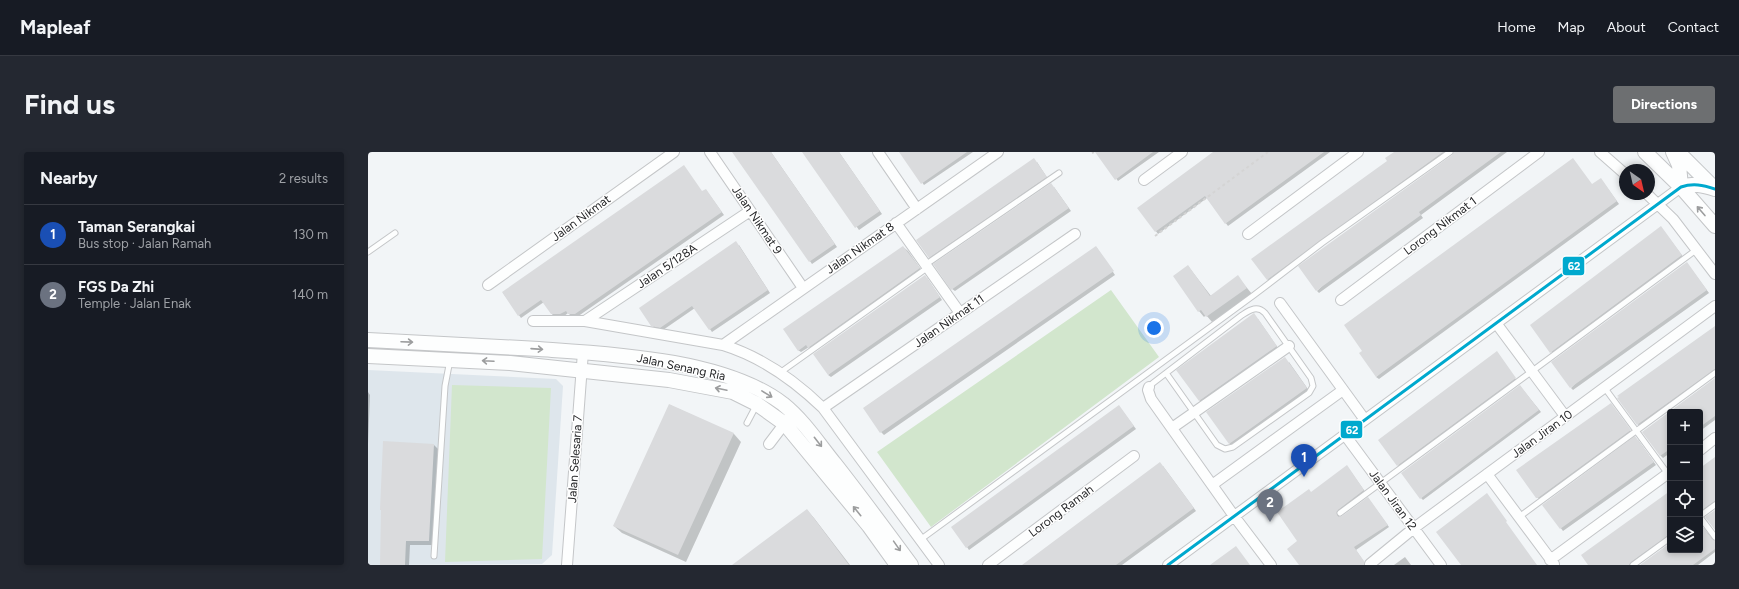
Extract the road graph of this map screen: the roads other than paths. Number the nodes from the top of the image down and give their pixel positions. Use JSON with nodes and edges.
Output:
{"nodes":[{"id":1,"x":674,"y":152,"type":"edge"},
{"id":2,"x":710,"y":152,"type":"edge"},
{"id":3,"x":878,"y":152,"type":"edge"},
{"id":4,"x":998,"y":152,"type":"edge"},
{"id":5,"x":1182,"y":152,"type":"edge"},
{"id":6,"x":1358,"y":152,"type":"edge"},
{"id":7,"x":1450,"y":152,"type":"edge"},
{"id":8,"x":1539,"y":152,"type":"edge"},
{"id":9,"x":1600,"y":152,"type":"edge"},
{"id":10,"x":1645,"y":152,"type":"edge"},
{"id":11,"x":1673,"y":152,"type":"edge"},
{"id":12,"x":1678,"y":152,"type":"edge"},
{"id":13,"x":1619,"y":169,"type":"edge"},
{"id":14,"x":1059,"y":173,"type":"dead end"},
{"id":15,"x":1144,"y":180,"type":"dead end"},
{"id":16,"x":1680,"y":187,"type":"junction"},
{"id":17,"x":1715,"y":189,"type":"edge"},
{"id":18,"x":1654,"y":200,"type":"edge"},
{"id":19,"x":1658,"y":204,"type":"junction"},
{"id":20,"x":917,"y":208,"type":"junction"},
{"id":21,"x":750,"y":210,"type":"junction"},
{"id":22,"x":896,"y":224,"type":"junction"},
{"id":23,"x":1715,"y":226,"type":"edge"},
{"id":24,"x":395,"y":233,"type":"dead end"},
{"id":25,"x":1075,"y":234,"type":"dead end"},
{"id":26,"x":1248,"y":234,"type":"dead end"},
{"id":27,"x":1696,"y":250,"type":"junction"},
{"id":28,"x":368,"y":252,"type":"edge"},
{"id":29,"x":926,"y":266,"type":"junction"},
{"id":30,"x":1715,"y":274,"type":"edge"},
{"id":31,"x":488,"y":285,"type":"dead end"},
{"id":32,"x":803,"y":288,"type":"junction"},
{"id":33,"x":1341,"y":300,"type":"dead end"},
{"id":34,"x":1280,"y":303,"type":"dead end"},
{"id":35,"x":1715,"y":306,"type":"edge"},
{"id":36,"x":960,"y":314,"type":"junction"},
{"id":37,"x":533,"y":321,"type":"dead end"},
{"id":38,"x":585,"y":321,"type":"junction"},
{"id":39,"x":1496,"y":323,"type":"junction"},
{"id":40,"x":368,"y":340,"type":"edge"},
{"id":41,"x":723,"y":345,"type":"junction"},
{"id":42,"x":1289,"y":346,"type":"junction"},
{"id":43,"x":583,"y":352,"type":"junction"},
{"id":44,"x":368,"y":356,"type":"edge"},
{"id":45,"x":450,"y":359,"type":"junction"},
{"id":46,"x":582,"y":370,"type":"junction"},
{"id":47,"x":1532,"y":371,"type":"junction"},
{"id":48,"x":781,"y":372,"type":"junction"},
{"id":49,"x":1166,"y":373,"type":"junction"},
{"id":50,"x":1715,"y":373,"type":"edge"},
{"id":51,"x":1149,"y":387,"type":"joint"},
{"id":52,"x":1604,"y":387,"type":"junction"},
{"id":53,"x":1343,"y":390,"type":"junction"},
{"id":54,"x":757,"y":404,"type":"junction"},
{"id":55,"x":823,"y":408,"type":"junction"},
{"id":56,"x":1194,"y":413,"type":"junction"},
{"id":57,"x":1565,"y":416,"type":"junction"},
{"id":58,"x":789,"y":418,"type":"junction"},
{"id":59,"x":1365,"y":420,"type":"junction"},
{"id":60,"x":747,"y":423,"type":"dead end"},
{"id":61,"x":1172,"y":428,"type":"junction"},
{"id":62,"x":1636,"y":431,"type":"junction"},
{"id":63,"x":1345,"y":435,"type":"junction"},
{"id":64,"x":1715,"y":438,"type":"edge"},
{"id":65,"x":770,"y":444,"type":"dead end"},
{"id":66,"x":1703,"y":448,"type":"edge"},
{"id":67,"x":1134,"y":456,"type":"dead end"},
{"id":68,"x":1667,"y":471,"type":"edge"},
{"id":69,"x":1487,"y":474,"type":"junction"},
{"id":70,"x":1667,"y":476,"type":"edge"},
{"id":71,"x":1380,"y":483,"type":"junction"},
{"id":72,"x":1212,"y":485,"type":"junction"},
{"id":73,"x":1715,"y":505,"type":"edge"},
{"id":74,"x":1340,"y":512,"type":"dead end"},
{"id":75,"x":1703,"y":514,"type":"edge"},
{"id":76,"x":1234,"y":516,"type":"junction"},
{"id":77,"x":1519,"y":517,"type":"junction"},
{"id":78,"x":1701,"y":517,"type":"edge"},
{"id":79,"x":1414,"y":528,"type":"junction"},
{"id":80,"x":1715,"y":537,"type":"edge"},
{"id":81,"x":920,"y":540,"type":"junction"},
{"id":82,"x":1667,"y":540,"type":"edge"},
{"id":83,"x":434,"y":556,"type":"dead end"},
{"id":84,"x":1552,"y":562,"type":"edge"},
{"id":85,"x":1370,"y":564,"type":"dead end"},
{"id":86,"x":568,"y":565,"type":"edge"},
{"id":87,"x":897,"y":565,"type":"edge"},
{"id":88,"x":911,"y":565,"type":"edge"},
{"id":89,"x":939,"y":565,"type":"edge"},
{"id":90,"x":988,"y":565,"type":"edge"},
{"id":91,"x":1168,"y":565,"type":"edge"},
{"id":92,"x":1271,"y":565,"type":"edge"},
{"id":93,"x":1441,"y":565,"type":"edge"},
{"id":94,"x":1633,"y":565,"type":"edge"}],
"edges":[{"from":1,"to":31,"type":"street","name":"Jalan Nikmat"},
{"from":2,"to":21,"type":"street","name":"Jalan Nikmat 9"},
{"from":3,"to":20,"type":"street"},
{"from":4,"to":20,"type":"street","name":"Jalan Nikmat 8"},
{"from":5,"to":15,"type":"street"},
{"from":6,"to":26,"type":"street"},
{"from":7,"to":81,"type":"lane"},
{"from":8,"to":33,"type":"street","name":"Lorong Nikmat 1"},
{"from":9,"to":13,"type":"street"},
{"from":10,"to":16,"type":"street"},
{"from":11,"to":16,"type":"street"},
{"from":12,"to":17,"type":"street"},
{"from":14,"to":29,"type":"lane"},
{"from":16,"to":17,"type":"street"},
{"from":16,"to":19,"type":"street"},
{"from":23,"to":16,"type":"street","one_way":true},
{"from":18,"to":19,"type":"street"},
{"from":19,"to":27,"type":"street"},
{"from":19,"to":39,"type":"street"},
{"from":20,"to":22,"type":"street","name":"Jalan Nikmat 8"},
{"from":21,"to":32,"type":"street","name":"Jalan Nikmat 9"},
{"from":21,"to":38,"type":"street","name":"Jalan 5/128A"},
{"from":22,"to":29,"type":"street"},
{"from":22,"to":32,"type":"street","name":"Jalan Nikmat 8"},
{"from":24,"to":28,"type":"lane"},
{"from":25,"to":36,"type":"street","name":"Jalan Nikmat 11"},
{"from":27,"to":30,"type":"street"},
{"from":27,"to":47,"type":"lane"},
{"from":29,"to":36,"type":"street"},
{"from":29,"to":48,"type":"lane"},
{"from":32,"to":41,"type":"street","name":"Jalan Nikmat 8"},
{"from":34,"to":53,"type":"street"},
{"from":35,"to":52,"type":"street","name":"Jalan Jiran 10"},
{"from":36,"to":55,"type":"street","name":"Jalan Nikmat 11"},
{"from":37,"to":38,"type":"street"},
{"from":38,"to":41,"type":"street"},
{"from":39,"to":47,"type":"street"},
{"from":39,"to":59,"type":"street"},
{"from":40,"to":43,"type":"street","name":"Jalan Senang Ria","one_way":true},
{"from":41,"to":48,"type":"street"},
{"from":42,"to":49,"type":"lane"},
{"from":42,"to":56,"type":"street"},
{"from":42,"to":56,"type":"lane"},
{"from":43,"to":46,"type":"street","name":"Jalan Selesaria 7"},
{"from":43,"to":58,"type":"street","name":"Jalan Senang Ria","one_way":true},
{"from":44,"to":45,"type":"street","name":"Jalan Senang Ria"},
{"from":46,"to":45,"type":"street","name":"Jalan Senang Ria","one_way":true},
{"from":45,"to":83,"type":"lane"},
{"from":54,"to":46,"type":"street","name":"Jalan Senang Ria","one_way":true},
{"from":46,"to":86,"type":"street","name":"Jalan Selesaria 7"},
{"from":47,"to":57,"type":"street"},
{"from":47,"to":71,"type":"lane"},
{"from":48,"to":55,"type":"street"},
{"from":49,"to":51,"type":"lane"},
{"from":49,"to":56,"type":"lane"},
{"from":50,"to":62,"type":"lane"},
{"from":51,"to":61,"type":"street"},
{"from":52,"to":57,"type":"street","name":"Jalan Jiran 10"},
{"from":52,"to":62,"type":"lane"},
{"from":53,"to":59,"type":"street"},
{"from":53,"to":72,"type":"street"},
{"from":54,"to":58,"type":"street","name":"Jalan Senang Ria"},
{"from":54,"to":60,"type":"lane"},
{"from":55,"to":81,"type":"street"},
{"from":56,"to":61,"type":"street"},
{"from":57,"to":69,"type":"street","name":"Jalan Jiran 10"},
{"from":58,"to":65,"type":"street"},
{"from":87,"to":58,"type":"street","name":"Jalan Senang Ria","one_way":true},
{"from":58,"to":88,"type":"street","name":"Jalan Senang Ria","one_way":true},
{"from":59,"to":63,"type":"street"},
{"from":61,"to":72,"type":"street"},
{"from":62,"to":68,"type":"lane"},
{"from":62,"to":77,"type":"lane"},
{"from":63,"to":71,"type":"street","name":"Jalan Jiran 12"},
{"from":63,"to":76,"type":"street"},
{"from":64,"to":66,"type":"street"},
{"from":67,"to":90,"type":"street","name":"Lorong Ramah"},
{"from":69,"to":77,"type":"street"},
{"from":69,"to":79,"type":"street","name":"Jalan Jiran 10"},
{"from":70,"to":84,"type":"street"},
{"from":71,"to":74,"type":"lane"},
{"from":71,"to":79,"type":"street","name":"Jalan Jiran 12"},
{"from":72,"to":76,"type":"street"},
{"from":73,"to":75,"type":"lane"},
{"from":76,"to":91,"type":"street"},
{"from":76,"to":92,"type":"street"},
{"from":77,"to":84,"type":"street"},
{"from":78,"to":80,"type":"lane"},
{"from":79,"to":85,"type":"street","name":"Jalan Jiran 10"},
{"from":79,"to":93,"type":"street","name":"Jalan Jiran 12"},
{"from":81,"to":89,"type":"street"},
{"from":82,"to":94,"type":"lane"}]}
